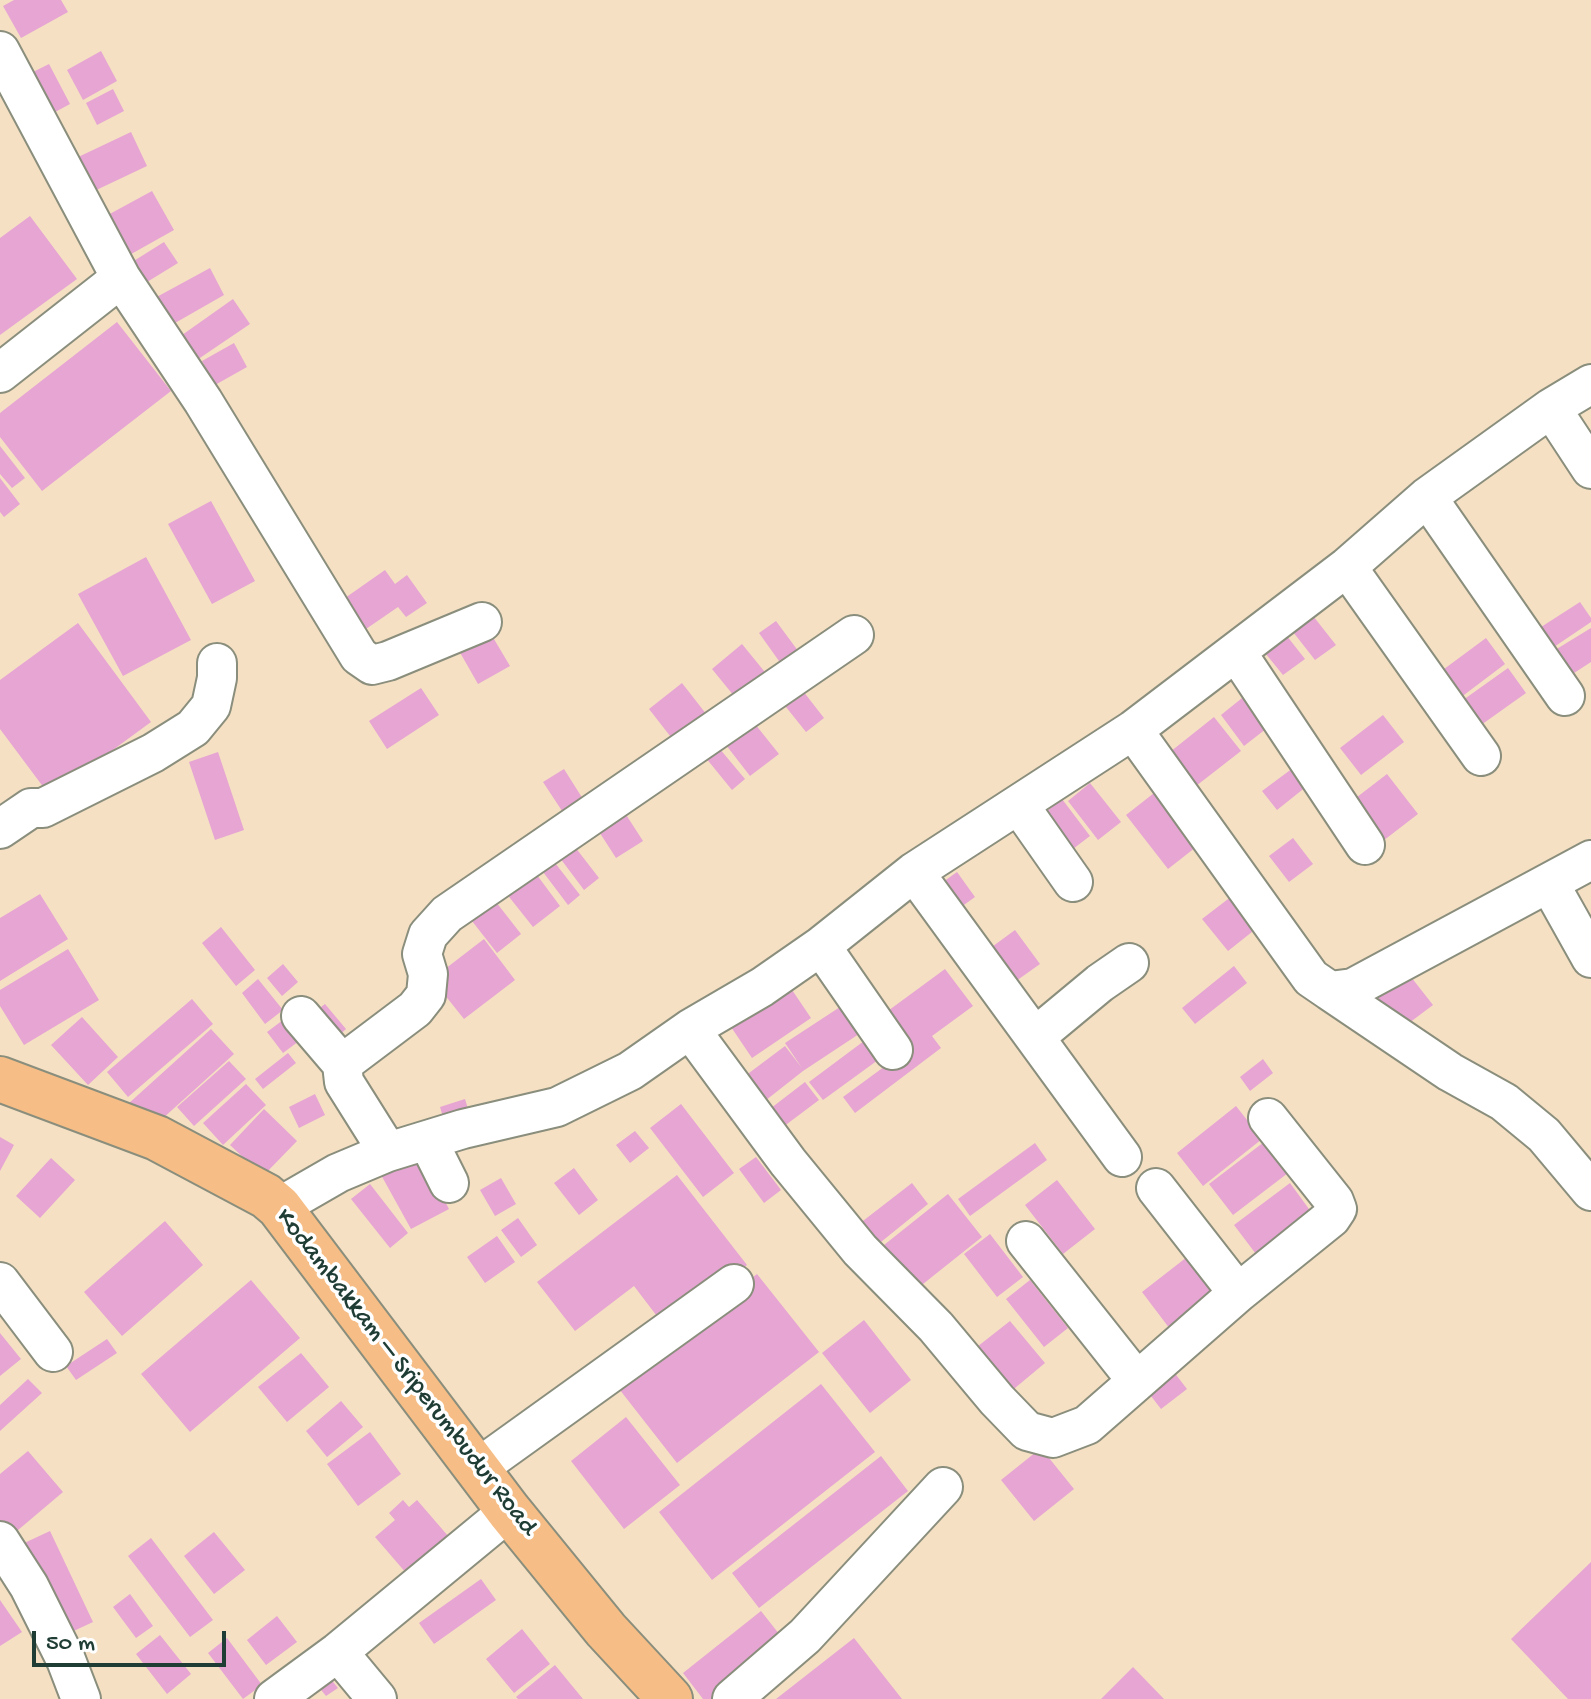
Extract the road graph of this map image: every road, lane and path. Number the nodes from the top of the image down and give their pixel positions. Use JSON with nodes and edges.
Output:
{"nodes":[{"id":1,"x":0,"y":51,"type":"edge"},
{"id":2,"x":121,"y":278,"type":"junction"},
{"id":3,"x":0,"y":373,"type":"edge"},
{"id":4,"x":1591,"y":384,"type":"edge"},
{"id":5,"x":1551,"y":408,"type":"junction"},
{"id":6,"x":1591,"y":469,"type":"edge"},
{"id":7,"x":1427,"y":497,"type":"junction"},
{"id":8,"x":1347,"y":567,"type":"junction"},
{"id":9,"x":482,"y":622,"type":"dead end"},
{"id":10,"x":854,"y":635,"type":"dead end"},
{"id":11,"x":1237,"y":653,"type":"junction"},
{"id":12,"x":217,"y":663,"type":"dead end"},
{"id":13,"x":1565,"y":696,"type":"dead end"},
{"id":14,"x":1133,"y":730,"type":"junction"},
{"id":15,"x":1481,"y":756,"type":"dead end"},
{"id":16,"x":1019,"y":805,"type":"junction"},
{"id":17,"x":0,"y":829,"type":"edge"},
{"id":18,"x":1365,"y":845,"type":"dead end"},
{"id":19,"x":1591,"y":860,"type":"edge"},
{"id":20,"x":914,"y":872,"type":"junction"},
{"id":21,"x":1073,"y":882,"type":"dead end"},
{"id":22,"x":1549,"y":883,"type":"junction"},
{"id":23,"x":821,"y":946,"type":"junction"},
{"id":24,"x":1591,"y":958,"type":"edge"},
{"id":25,"x":1129,"y":963,"type":"dead end"},
{"id":26,"x":1330,"y":991,"type":"junction"},
{"id":27,"x":301,"y":1016,"type":"dead end"},
{"id":28,"x":690,"y":1029,"type":"junction"},
{"id":29,"x":1035,"y":1037,"type":"junction"},
{"id":30,"x":893,"y":1050,"type":"dead end"},
{"id":31,"x":342,"y":1064,"type":"junction"},
{"id":32,"x":0,"y":1079,"type":"edge"},
{"id":33,"x":0,"y":1103,"type":"edge"},
{"id":34,"x":1268,"y":1118,"type":"dead end"},
{"id":35,"x":428,"y":1141,"type":"junction"},
{"id":36,"x":388,"y":1152,"type":"junction"},
{"id":37,"x":1122,"y":1157,"type":"dead end"},
{"id":38,"x":449,"y":1183,"type":"dead end"},
{"id":39,"x":1156,"y":1188,"type":"dead end"},
{"id":40,"x":1591,"y":1191,"type":"edge"},
{"id":41,"x":279,"y":1207,"type":"junction"},
{"id":42,"x":1026,"y":1241,"type":"dead end"},
{"id":43,"x":0,"y":1282,"type":"edge"},
{"id":44,"x":734,"y":1284,"type":"dead end"},
{"id":45,"x":1238,"y":1293,"type":"junction"},
{"id":46,"x":53,"y":1352,"type":"dead end"},
{"id":47,"x":1137,"y":1381,"type":"junction"},
{"id":48,"x":478,"y":1468,"type":"junction"},
{"id":49,"x":943,"y":1487,"type":"dead end"},
{"id":50,"x":498,"y":1520,"type":"junction"},
{"id":51,"x":0,"y":1541,"type":"edge"},
{"id":52,"x":338,"y":1652,"type":"junction"},
{"id":53,"x":81,"y":1699,"type":"edge"},
{"id":54,"x":274,"y":1699,"type":"edge"},
{"id":55,"x":377,"y":1699,"type":"edge"},
{"id":56,"x":631,"y":1699,"type":"edge"},
{"id":57,"x":670,"y":1699,"type":"edge"},
{"id":58,"x":732,"y":1699,"type":"edge"}],
"edges":[{"from":1,"to":2,"type":"street"},
{"from":2,"to":3,"type":"street"},
{"from":2,"to":9,"type":"street"},
{"from":4,"to":5,"type":"street"},
{"from":5,"to":6,"type":"street"},
{"from":5,"to":7,"type":"street"},
{"from":7,"to":8,"type":"street"},
{"from":7,"to":13,"type":"street"},
{"from":8,"to":11,"type":"street"},
{"from":8,"to":15,"type":"street"},
{"from":10,"to":31,"type":"street"},
{"from":11,"to":14,"type":"street"},
{"from":11,"to":18,"type":"street"},
{"from":12,"to":17,"type":"street"},
{"from":14,"to":16,"type":"street"},
{"from":14,"to":26,"type":"street"},
{"from":16,"to":20,"type":"street"},
{"from":16,"to":21,"type":"street"},
{"from":19,"to":22,"type":"street"},
{"from":20,"to":23,"type":"street"},
{"from":20,"to":29,"type":"street"},
{"from":22,"to":24,"type":"street"},
{"from":22,"to":26,"type":"street"},
{"from":23,"to":28,"type":"street"},
{"from":23,"to":30,"type":"street"},
{"from":25,"to":29,"type":"street"},
{"from":26,"to":40,"type":"street"},
{"from":27,"to":31,"type":"street"},
{"from":28,"to":35,"type":"street"},
{"from":28,"to":47,"type":"street"},
{"from":29,"to":37,"type":"street"},
{"from":31,"to":36,"type":"street"},
{"from":32,"to":41,"type":"main road","name":"Kodambakkam – Sriperumbudur Road"},
{"from":33,"to":50,"type":"main road","name":"Kodambakkam – Sriperumbudur Road"},
{"from":34,"to":45,"type":"street"},
{"from":35,"to":36,"type":"street"},
{"from":35,"to":38,"type":"street"},
{"from":36,"to":41,"type":"street"},
{"from":39,"to":45,"type":"street"},
{"from":41,"to":48,"type":"main road","name":"Kodambakkam – Sriperumbudur Road"},
{"from":42,"to":47,"type":"street"},
{"from":43,"to":46,"type":"street"},
{"from":44,"to":48,"type":"street"},
{"from":45,"to":47,"type":"street"},
{"from":48,"to":50,"type":"main road","name":"Kodambakkam – Sriperumbudur Road"},
{"from":49,"to":58,"type":"street"},
{"from":50,"to":52,"type":"street"},
{"from":50,"to":56,"type":"main road","name":"Kodambakkam – Sriperumbudur Road"},
{"from":50,"to":57,"type":"main road","name":"Kodambakkam – Sriperumbudur Road"},
{"from":51,"to":53,"type":"street"},
{"from":52,"to":54,"type":"street"},
{"from":52,"to":55,"type":"street"}]}
